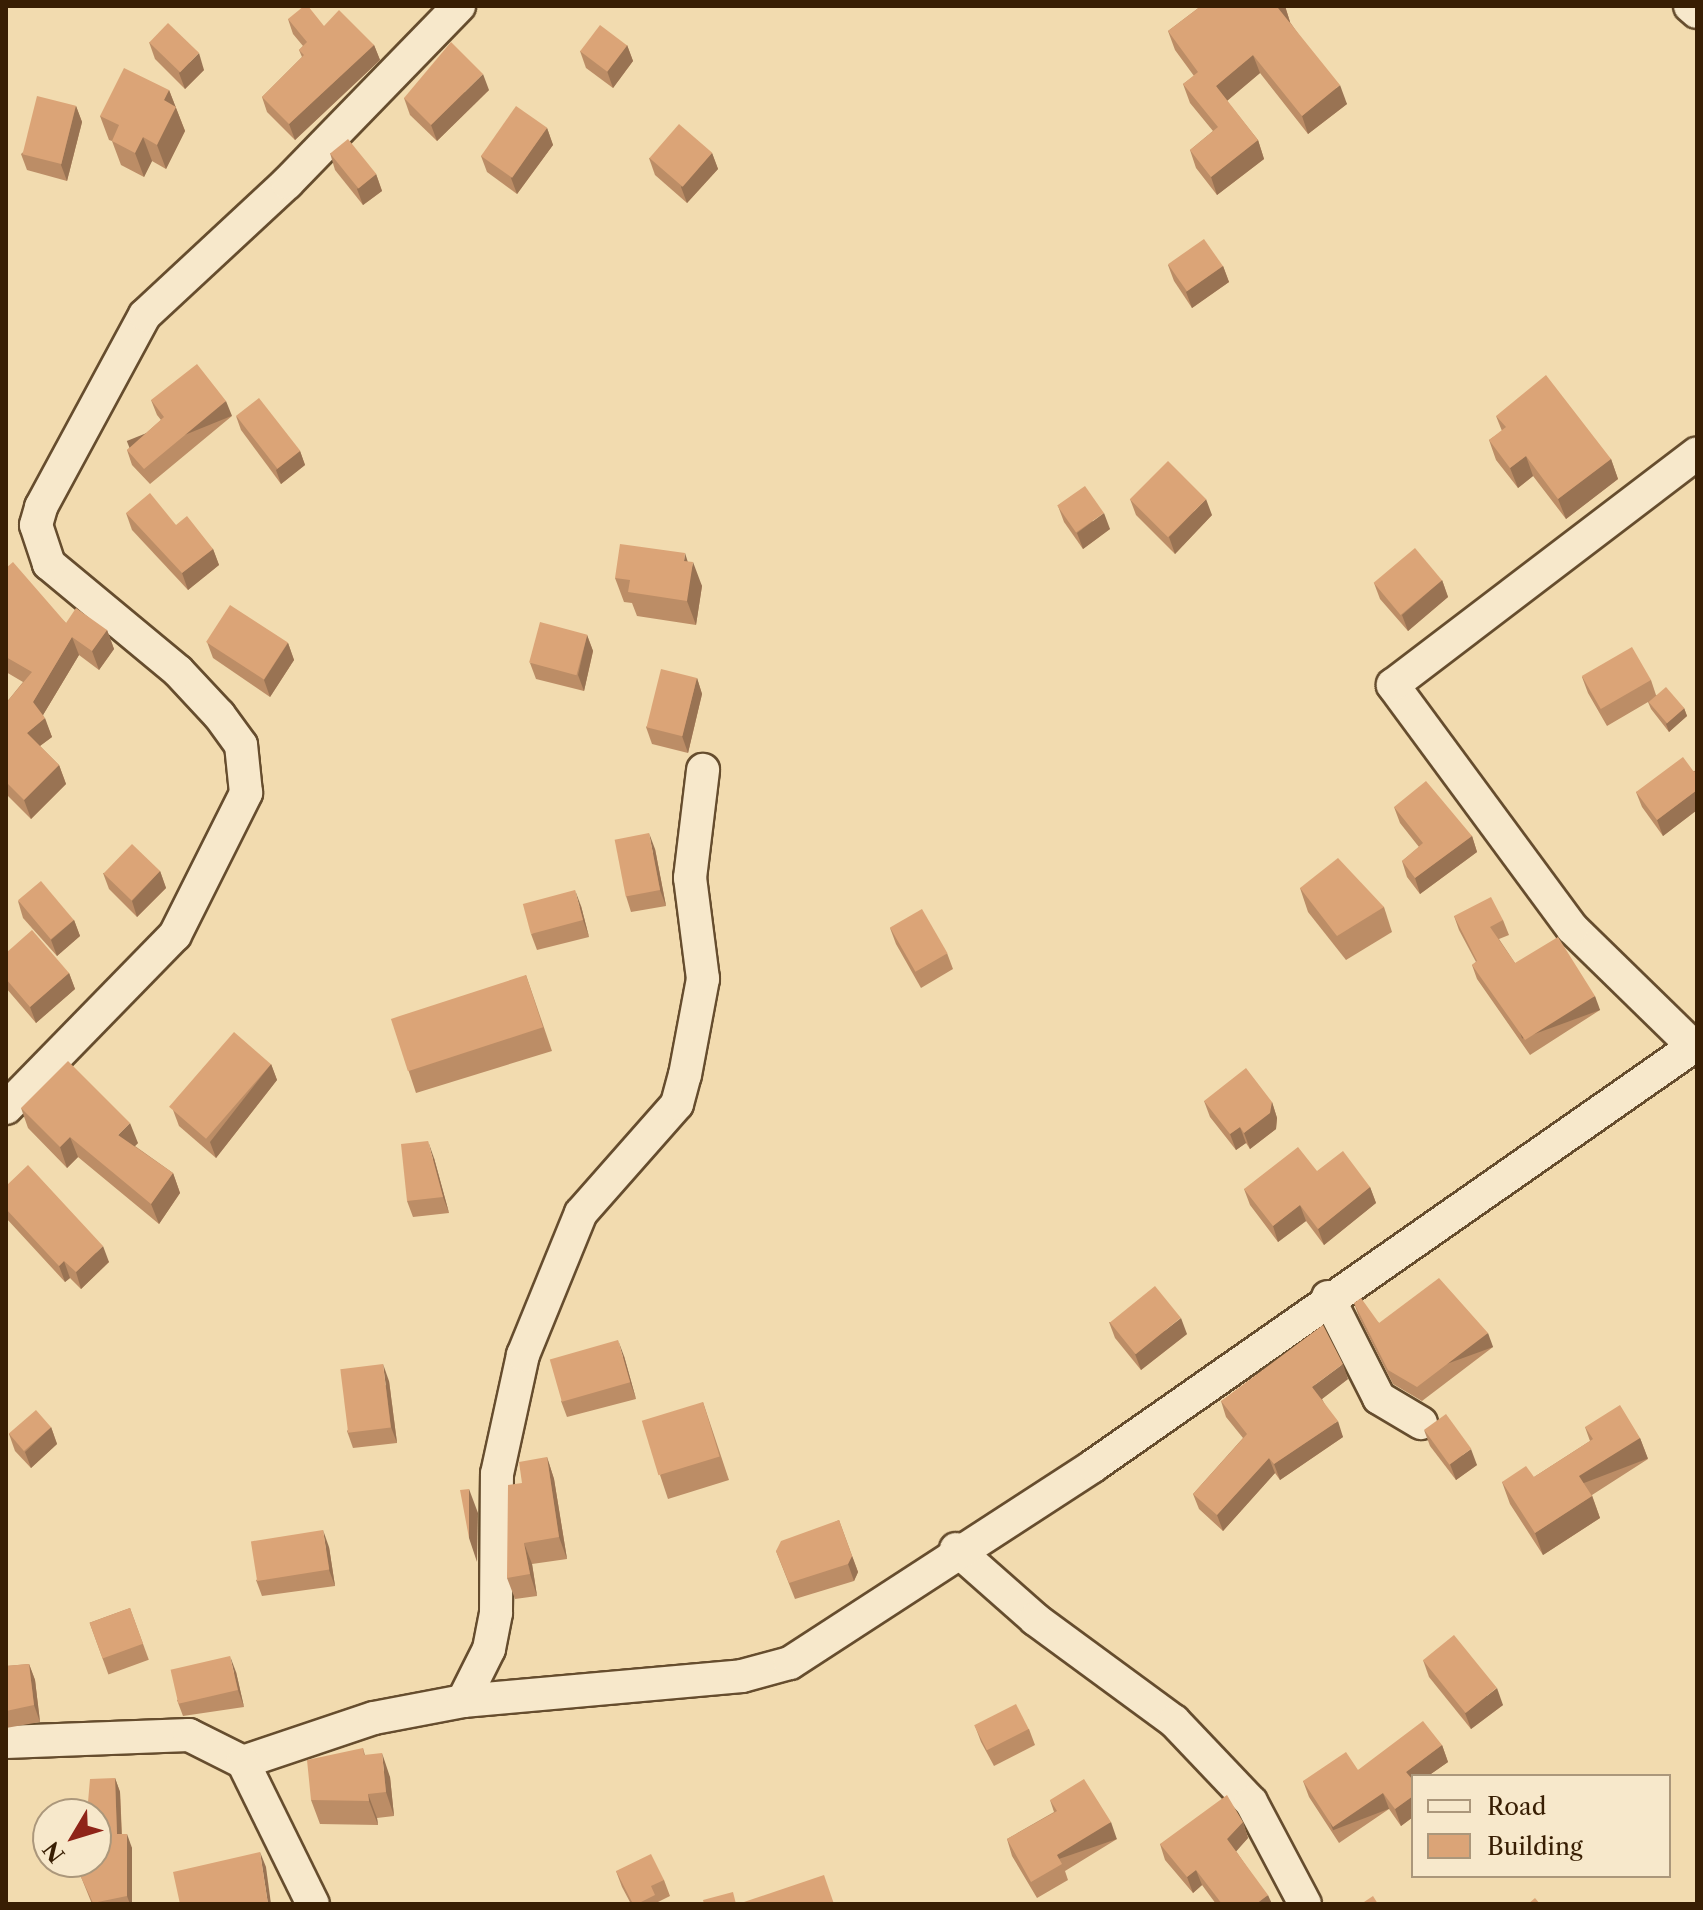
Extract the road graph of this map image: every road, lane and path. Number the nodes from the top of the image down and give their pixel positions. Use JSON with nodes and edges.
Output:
{"nodes":[{"id":1,"x":459,"y":6,"type":"edge"},
{"id":2,"x":1690,"y":6,"type":"edge"},
{"id":3,"x":1697,"y":12,"type":"edge"},
{"id":4,"x":1697,"y":453,"type":"edge"},
{"id":5,"x":703,"y":770,"type":"dead end"},
{"id":6,"x":1695,"y":1046,"type":"edge"},
{"id":7,"x":6,"y":1108,"type":"edge"},
{"id":8,"x":1328,"y":1297,"type":"junction"},
{"id":9,"x":1421,"y":1423,"type":"dead end"},
{"id":10,"x":956,"y":1549,"type":"junction"},
{"id":11,"x":463,"y":1701,"type":"junction"},
{"id":12,"x":6,"y":1742,"type":"edge"},
{"id":13,"x":243,"y":1762,"type":"junction"},
{"id":14,"x":313,"y":1904,"type":"edge"},
{"id":15,"x":1305,"y":1904,"type":"edge"}],
"edges":[{"from":1,"to":7,"type":"street"},
{"from":2,"to":3,"type":"street"},
{"from":4,"to":6,"type":"street"},
{"from":5,"to":11,"type":"street"},
{"from":6,"to":8,"type":"street"},
{"from":8,"to":9,"type":"street"},
{"from":8,"to":10,"type":"street"},
{"from":10,"to":11,"type":"street"},
{"from":10,"to":15,"type":"street"},
{"from":11,"to":13,"type":"street"},
{"from":12,"to":13,"type":"street"},
{"from":13,"to":14,"type":"street"}]}
